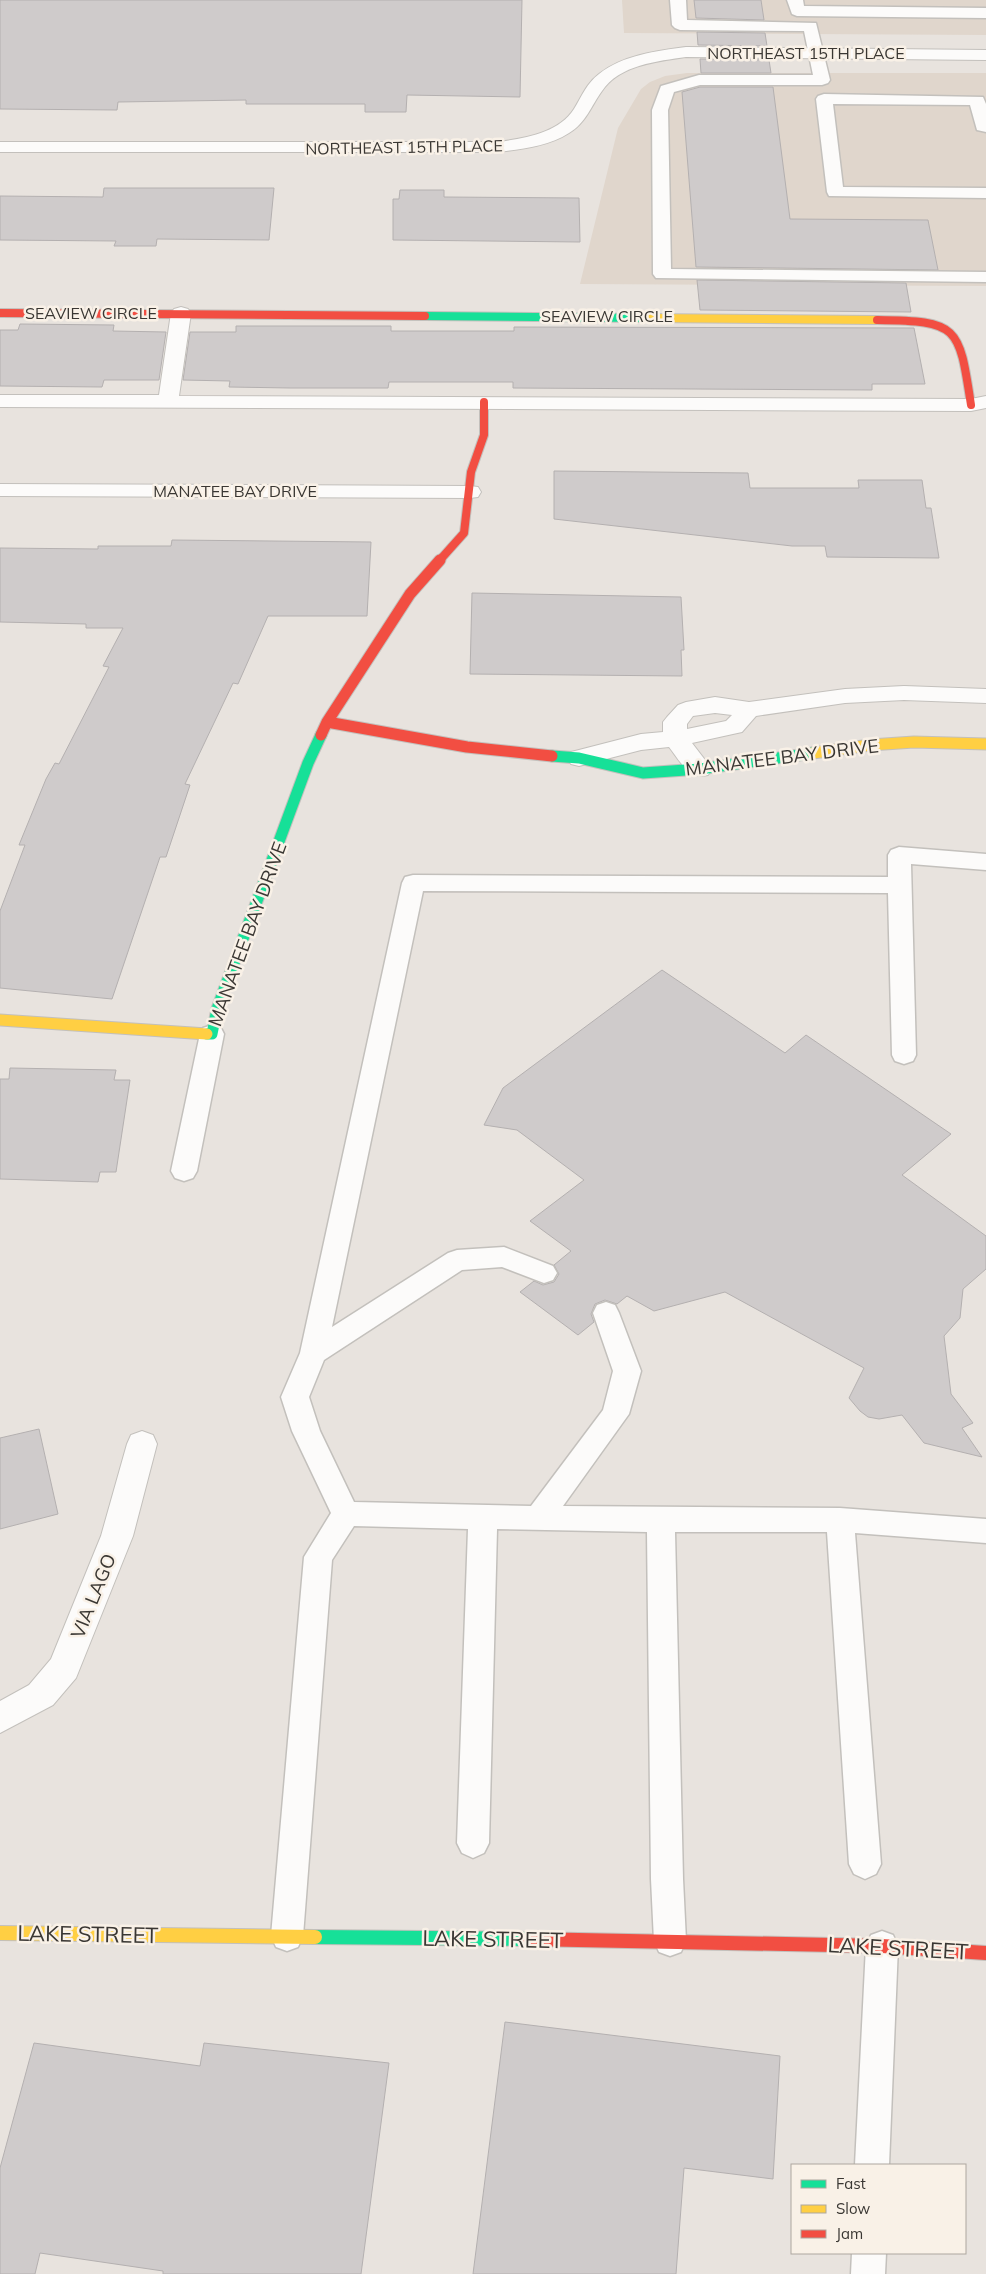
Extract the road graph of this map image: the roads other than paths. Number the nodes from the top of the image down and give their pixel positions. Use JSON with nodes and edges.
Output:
{"nodes":[{"id":1,"x":678,"y":0,"type":"edge"},
{"id":2,"x":796,"y":6,"type":"edge"},
{"id":3,"x":986,"y":13,"type":"edge"},
{"id":4,"x":811,"y":26,"type":"junction"},
{"id":5,"x":817,"y":54,"type":"junction"},
{"id":6,"x":986,"y":55,"type":"edge"},
{"id":7,"x":822,"y":80,"type":"junction"},
{"id":8,"x":824,"y":99,"type":"junction"},
{"id":9,"x":985,"y":132,"type":"edge"},
{"id":10,"x":0,"y":147,"type":"edge"},
{"id":11,"x":986,"y":193,"type":"edge"},
{"id":12,"x":986,"y":277,"type":"edge"},
{"id":13,"x":0,"y":313,"type":"edge"},
{"id":14,"x":182,"y":313,"type":"junction"},
{"id":15,"x":0,"y":401,"type":"edge"},
{"id":16,"x":168,"y":402,"type":"junction"},
{"id":17,"x":484,"y":402,"type":"junction"},
{"id":18,"x":978,"y":403,"type":"edge"},
{"id":19,"x":0,"y":490,"type":"edge"},
{"id":20,"x":470,"y":492,"type":"junction"},
{"id":21,"x":986,"y":696,"type":"edge"},
{"id":22,"x":328,"y":722,"type":"junction"},
{"id":23,"x":675,"y":739,"type":"junction"},
{"id":24,"x":986,"y":744,"type":"edge"},
{"id":25,"x":579,"y":758,"type":"junction"},
{"id":26,"x":700,"y":770,"type":"junction"},
{"id":27,"x":986,"y":862,"type":"edge"},
{"id":28,"x":900,"y":885,"type":"junction"},
{"id":29,"x":0,"y":1020,"type":"edge"},
{"id":30,"x":212,"y":1034,"type":"junction"},
{"id":31,"x":904,"y":1055,"type":"dead end"},
{"id":32,"x":184,"y":1171,"type":"dead end"},
{"id":33,"x":544,"y":1273,"type":"dead end"},
{"id":34,"x":606,"y":1313,"type":"dead end"},
{"id":35,"x":313,"y":1353,"type":"junction"},
{"id":36,"x":142,"y":1444,"type":"dead end"},
{"id":37,"x":346,"y":1514,"type":"junction"},
{"id":38,"x":483,"y":1517,"type":"junction"},
{"id":39,"x":538,"y":1518,"type":"junction"},
{"id":40,"x":661,"y":1520,"type":"junction"},
{"id":41,"x":840,"y":1520,"type":"junction"},
{"id":42,"x":986,"y":1531,"type":"edge"},
{"id":43,"x":0,"y":1718,"type":"edge"},
{"id":44,"x":473,"y":1842,"type":"dead end"},
{"id":45,"x":865,"y":1864,"type":"dead end"},
{"id":46,"x":0,"y":1933,"type":"edge"},
{"id":47,"x":287,"y":1936,"type":"junction"},
{"id":48,"x":670,"y":1941,"type":"junction"},
{"id":49,"x":882,"y":1946,"type":"junction"},
{"id":50,"x":986,"y":1953,"type":"edge"},
{"id":51,"x":872,"y":2164,"type":"edge"},
{"id":52,"x":869,"y":2254,"type":"edge"},
{"id":53,"x":868,"y":2274,"type":"edge"}],
"edges":[{"from":1,"to":4,"type":"lane"},
{"from":2,"to":3,"type":"lane"},
{"from":2,"to":4,"type":"lane"},
{"from":4,"to":5,"type":"lane"},
{"from":5,"to":6,"type":"street","name":"NORTHEAST 15TH PLACE"},
{"from":5,"to":7,"type":"lane"},
{"from":5,"to":10,"type":"street","name":"NORTHEAST 15TH PLACE"},
{"from":7,"to":8,"type":"lane"},
{"from":7,"to":12,"type":"lane"},
{"from":8,"to":9,"type":"lane"},
{"from":8,"to":11,"type":"lane"},
{"from":13,"to":14,"type":"street","name":"SEAVIEW CIRCLE"},
{"from":14,"to":16,"type":"street","name":"SEAVIEW CIRCLE"},
{"from":14,"to":18,"type":"street","name":"SEAVIEW CIRCLE"},
{"from":15,"to":16,"type":"street","name":"SEAVIEW CIRCLE"},
{"from":16,"to":17,"type":"street","name":"SEAVIEW CIRCLE"},
{"from":17,"to":18,"type":"street","name":"SEAVIEW CIRCLE"},
{"from":17,"to":20,"type":"street","name":"MANATEE BAY DRIVE"},
{"from":19,"to":20,"type":"street","name":"MANATEE BAY DRIVE"},
{"from":20,"to":22,"type":"street","name":"MANATEE BAY DRIVE"},
{"from":21,"to":23,"type":"street","name":"MANATEE BAY DRIVE"},
{"from":22,"to":25,"type":"street","name":"MANATEE BAY DRIVE"},
{"from":22,"to":30,"type":"street","name":"MANATEE BAY DRIVE"},
{"from":23,"to":25,"type":"street","name":"MANATEE BAY DRIVE"},
{"from":23,"to":26,"type":"street"},
{"from":24,"to":26,"type":"street","name":"MANATEE BAY DRIVE"},
{"from":25,"to":26,"type":"street","name":"MANATEE BAY DRIVE"},
{"from":27,"to":28,"type":"lane"},
{"from":28,"to":31,"type":"lane"},
{"from":28,"to":35,"type":"lane"},
{"from":29,"to":30,"type":"street","name":"MANATEE BAY DRIVE"},
{"from":30,"to":32,"type":"lane"},
{"from":33,"to":35,"type":"lane"},
{"from":34,"to":39,"type":"lane"},
{"from":35,"to":37,"type":"lane"},
{"from":36,"to":43,"type":"street","name":"VIA LAGO"},
{"from":37,"to":38,"type":"lane"},
{"from":37,"to":47,"type":"lane"},
{"from":38,"to":39,"type":"lane"},
{"from":38,"to":44,"type":"lane"},
{"from":39,"to":40,"type":"lane"},
{"from":40,"to":41,"type":"lane"},
{"from":40,"to":48,"type":"lane"},
{"from":41,"to":42,"type":"lane"},
{"from":41,"to":45,"type":"lane"},
{"from":46,"to":47,"type":"street","name":"LAKE STREET"},
{"from":47,"to":48,"type":"street","name":"LAKE STREET"},
{"from":48,"to":49,"type":"street","name":"LAKE STREET"},
{"from":49,"to":50,"type":"street","name":"LAKE STREET"},
{"from":49,"to":51,"type":"lane"},
{"from":52,"to":53,"type":"lane"}]}
